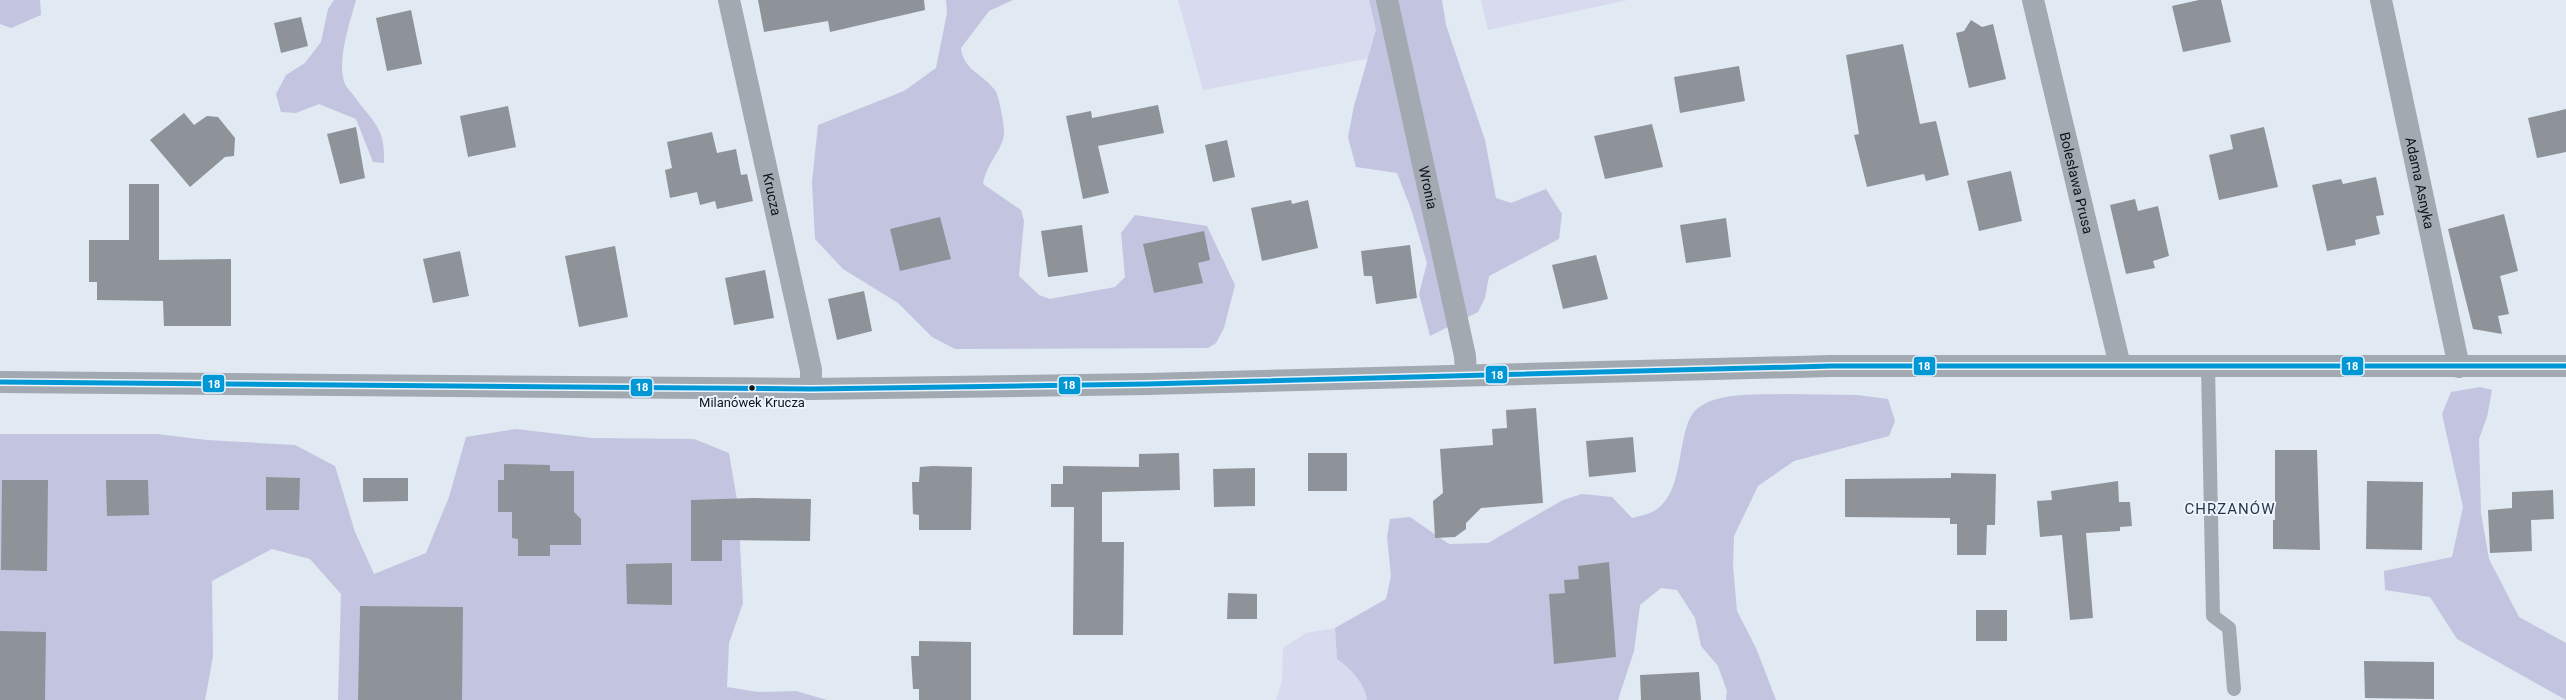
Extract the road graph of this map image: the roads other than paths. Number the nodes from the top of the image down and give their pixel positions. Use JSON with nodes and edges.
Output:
{"nodes":[{"id":1,"x":729,"y":0,"type":"edge"},
{"id":2,"x":1387,"y":0,"type":"edge"},
{"id":3,"x":2033,"y":0,"type":"edge"},
{"id":4,"x":2381,"y":0,"type":"edge"},
{"id":5,"x":2120,"y":366,"type":"junction"},
{"id":6,"x":2208,"y":366,"type":"junction"},
{"id":7,"x":2566,"y":366,"type":"edge"},
{"id":8,"x":2459,"y":367,"type":"junction"},
{"id":9,"x":1466,"y":375,"type":"junction"},
{"id":10,"x":0,"y":382,"type":"edge"},
{"id":11,"x":811,"y":389,"type":"junction"},
{"id":12,"x":2234,"y":689,"type":"dead end"}],
"edges":[{"from":1,"to":11,"type":"street","name":"Krucza"},
{"from":2,"to":9,"type":"street","name":"Wronia"},
{"from":3,"to":5,"type":"street","name":"Bolesława Prusa"},
{"from":4,"to":8,"type":"street","name":"Adama Asnyka"},
{"from":5,"to":6,"type":"street"},
{"from":5,"to":9,"type":"street"},
{"from":6,"to":8,"type":"street"},
{"from":6,"to":12,"type":"lane"},
{"from":7,"to":8,"type":"street"},
{"from":9,"to":11,"type":"street"},
{"from":10,"to":11,"type":"street"}]}
